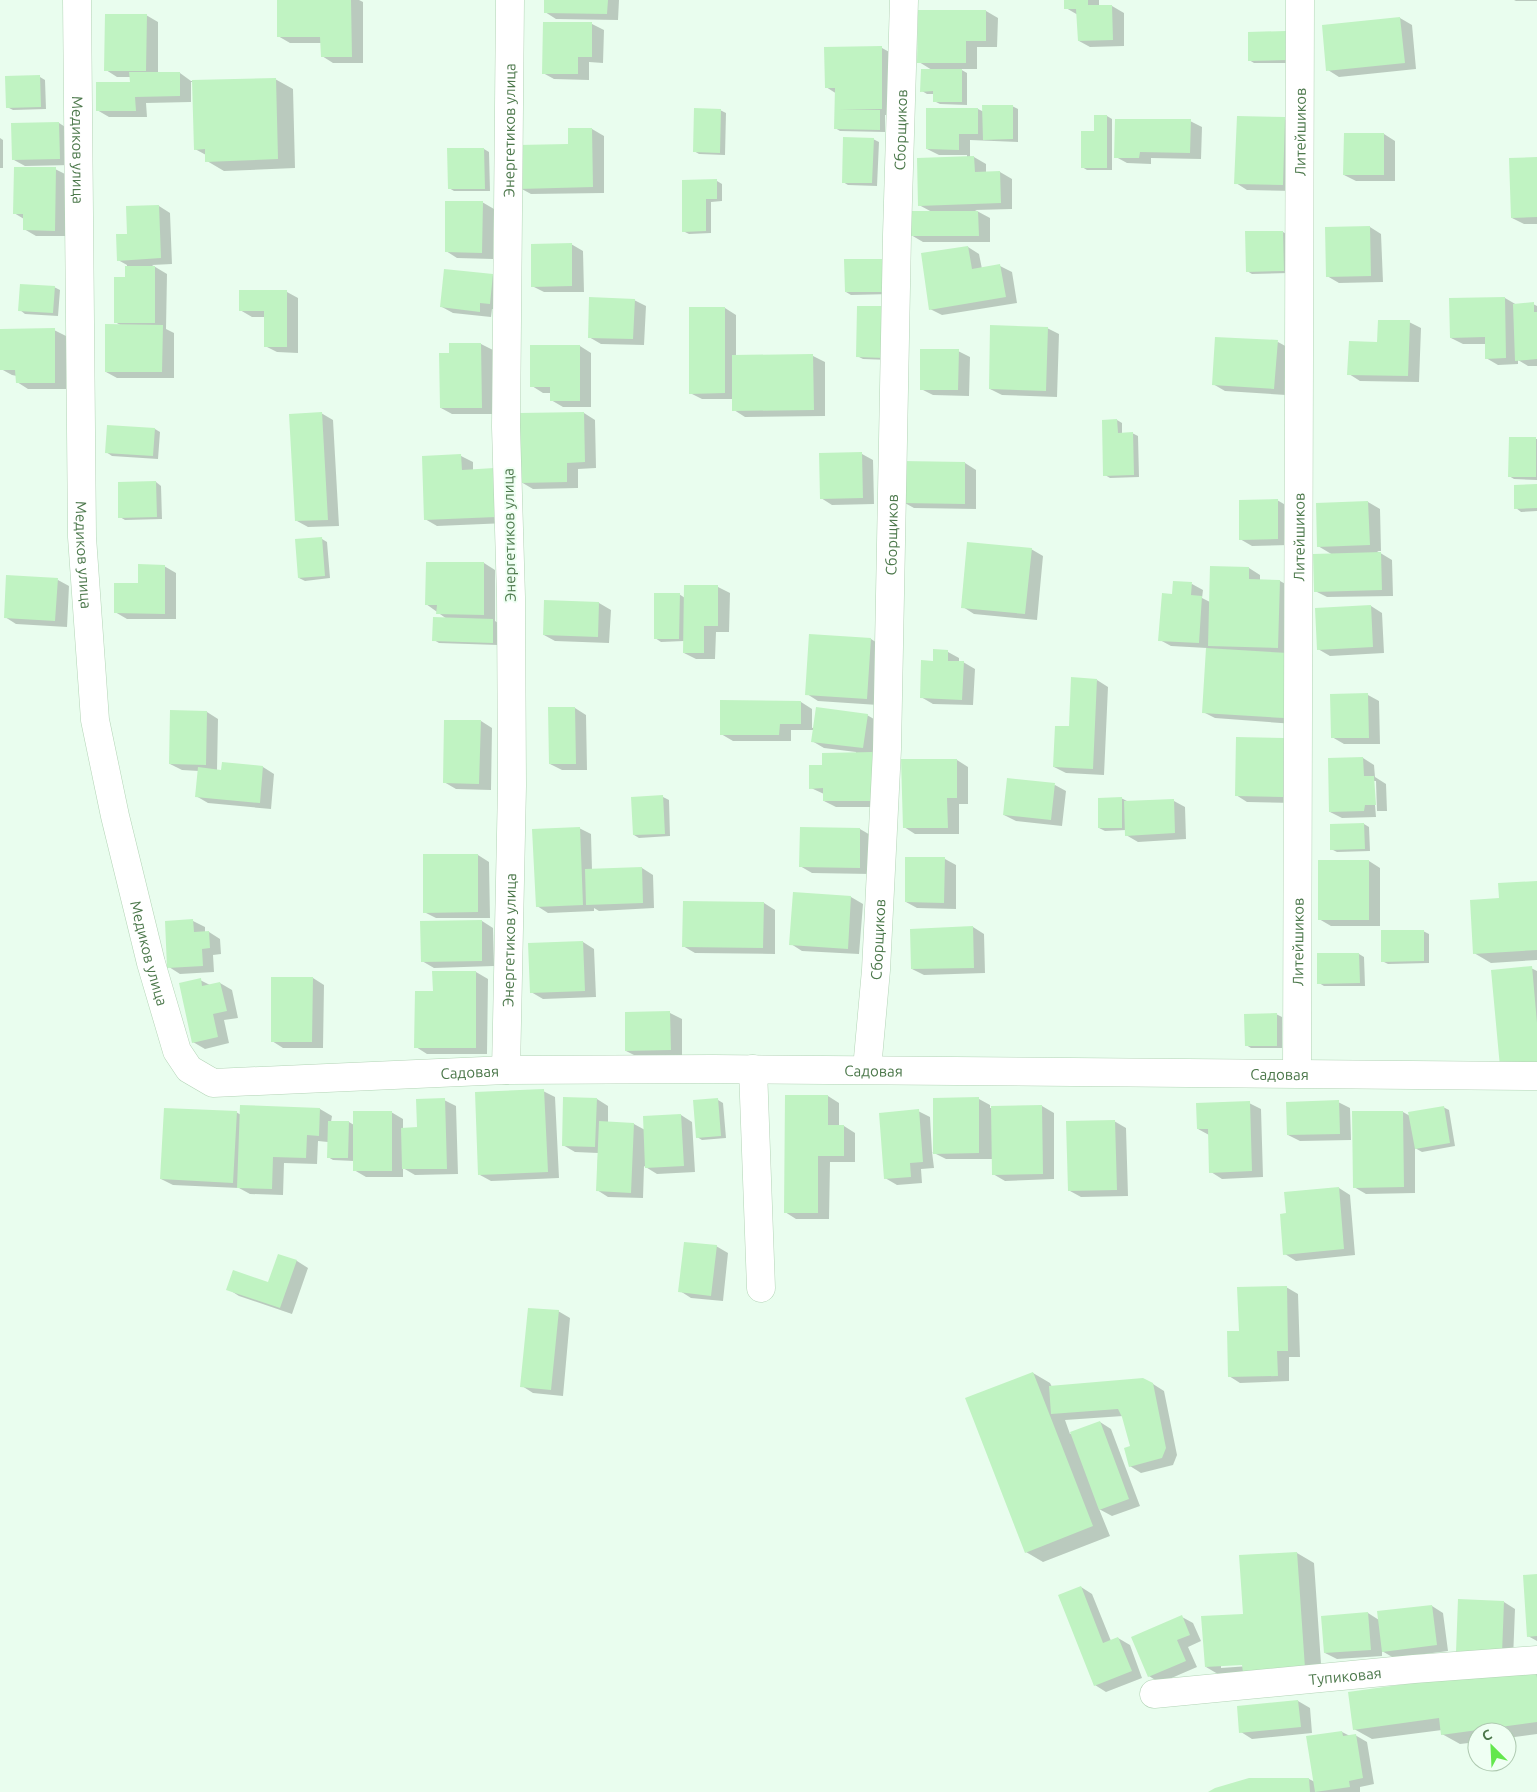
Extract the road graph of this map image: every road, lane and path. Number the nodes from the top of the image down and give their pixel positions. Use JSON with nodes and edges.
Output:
{"nodes":[{"id":1,"x":77,"y":0,"type":"edge"},
{"id":2,"x":510,"y":0,"type":"edge"},
{"id":3,"x":904,"y":0,"type":"edge"},
{"id":4,"x":1300,"y":0,"type":"edge"},
{"id":5,"x":753,"y":1069,"type":"junction"},
{"id":6,"x":506,"y":1070,"type":"junction"},
{"id":7,"x":867,"y":1070,"type":"junction"},
{"id":8,"x":1297,"y":1073,"type":"junction"},
{"id":9,"x":1537,"y":1076,"type":"edge"},
{"id":10,"x":213,"y":1083,"type":"joint"},
{"id":11,"x":761,"y":1288,"type":"dead end"},
{"id":12,"x":1537,"y":1660,"type":"edge"},
{"id":13,"x":1154,"y":1694,"type":"dead end"}],
"edges":[{"from":1,"to":10,"type":"street","name":"Медиков улица"},
{"from":2,"to":6,"type":"street","name":"Энергетиков улица"},
{"from":3,"to":7,"type":"street","name":"Сборщиков"},
{"from":4,"to":8,"type":"street","name":"Литейшиков"},
{"from":5,"to":6,"type":"street","name":"Садовая"},
{"from":5,"to":7,"type":"street","name":"Садовая"},
{"from":5,"to":11,"type":"street"},
{"from":6,"to":10,"type":"street","name":"Садовая"},
{"from":7,"to":8,"type":"street","name":"Садовая"},
{"from":8,"to":9,"type":"street","name":"Садовая"},
{"from":12,"to":13,"type":"street","name":"Тупиковая"}]}
